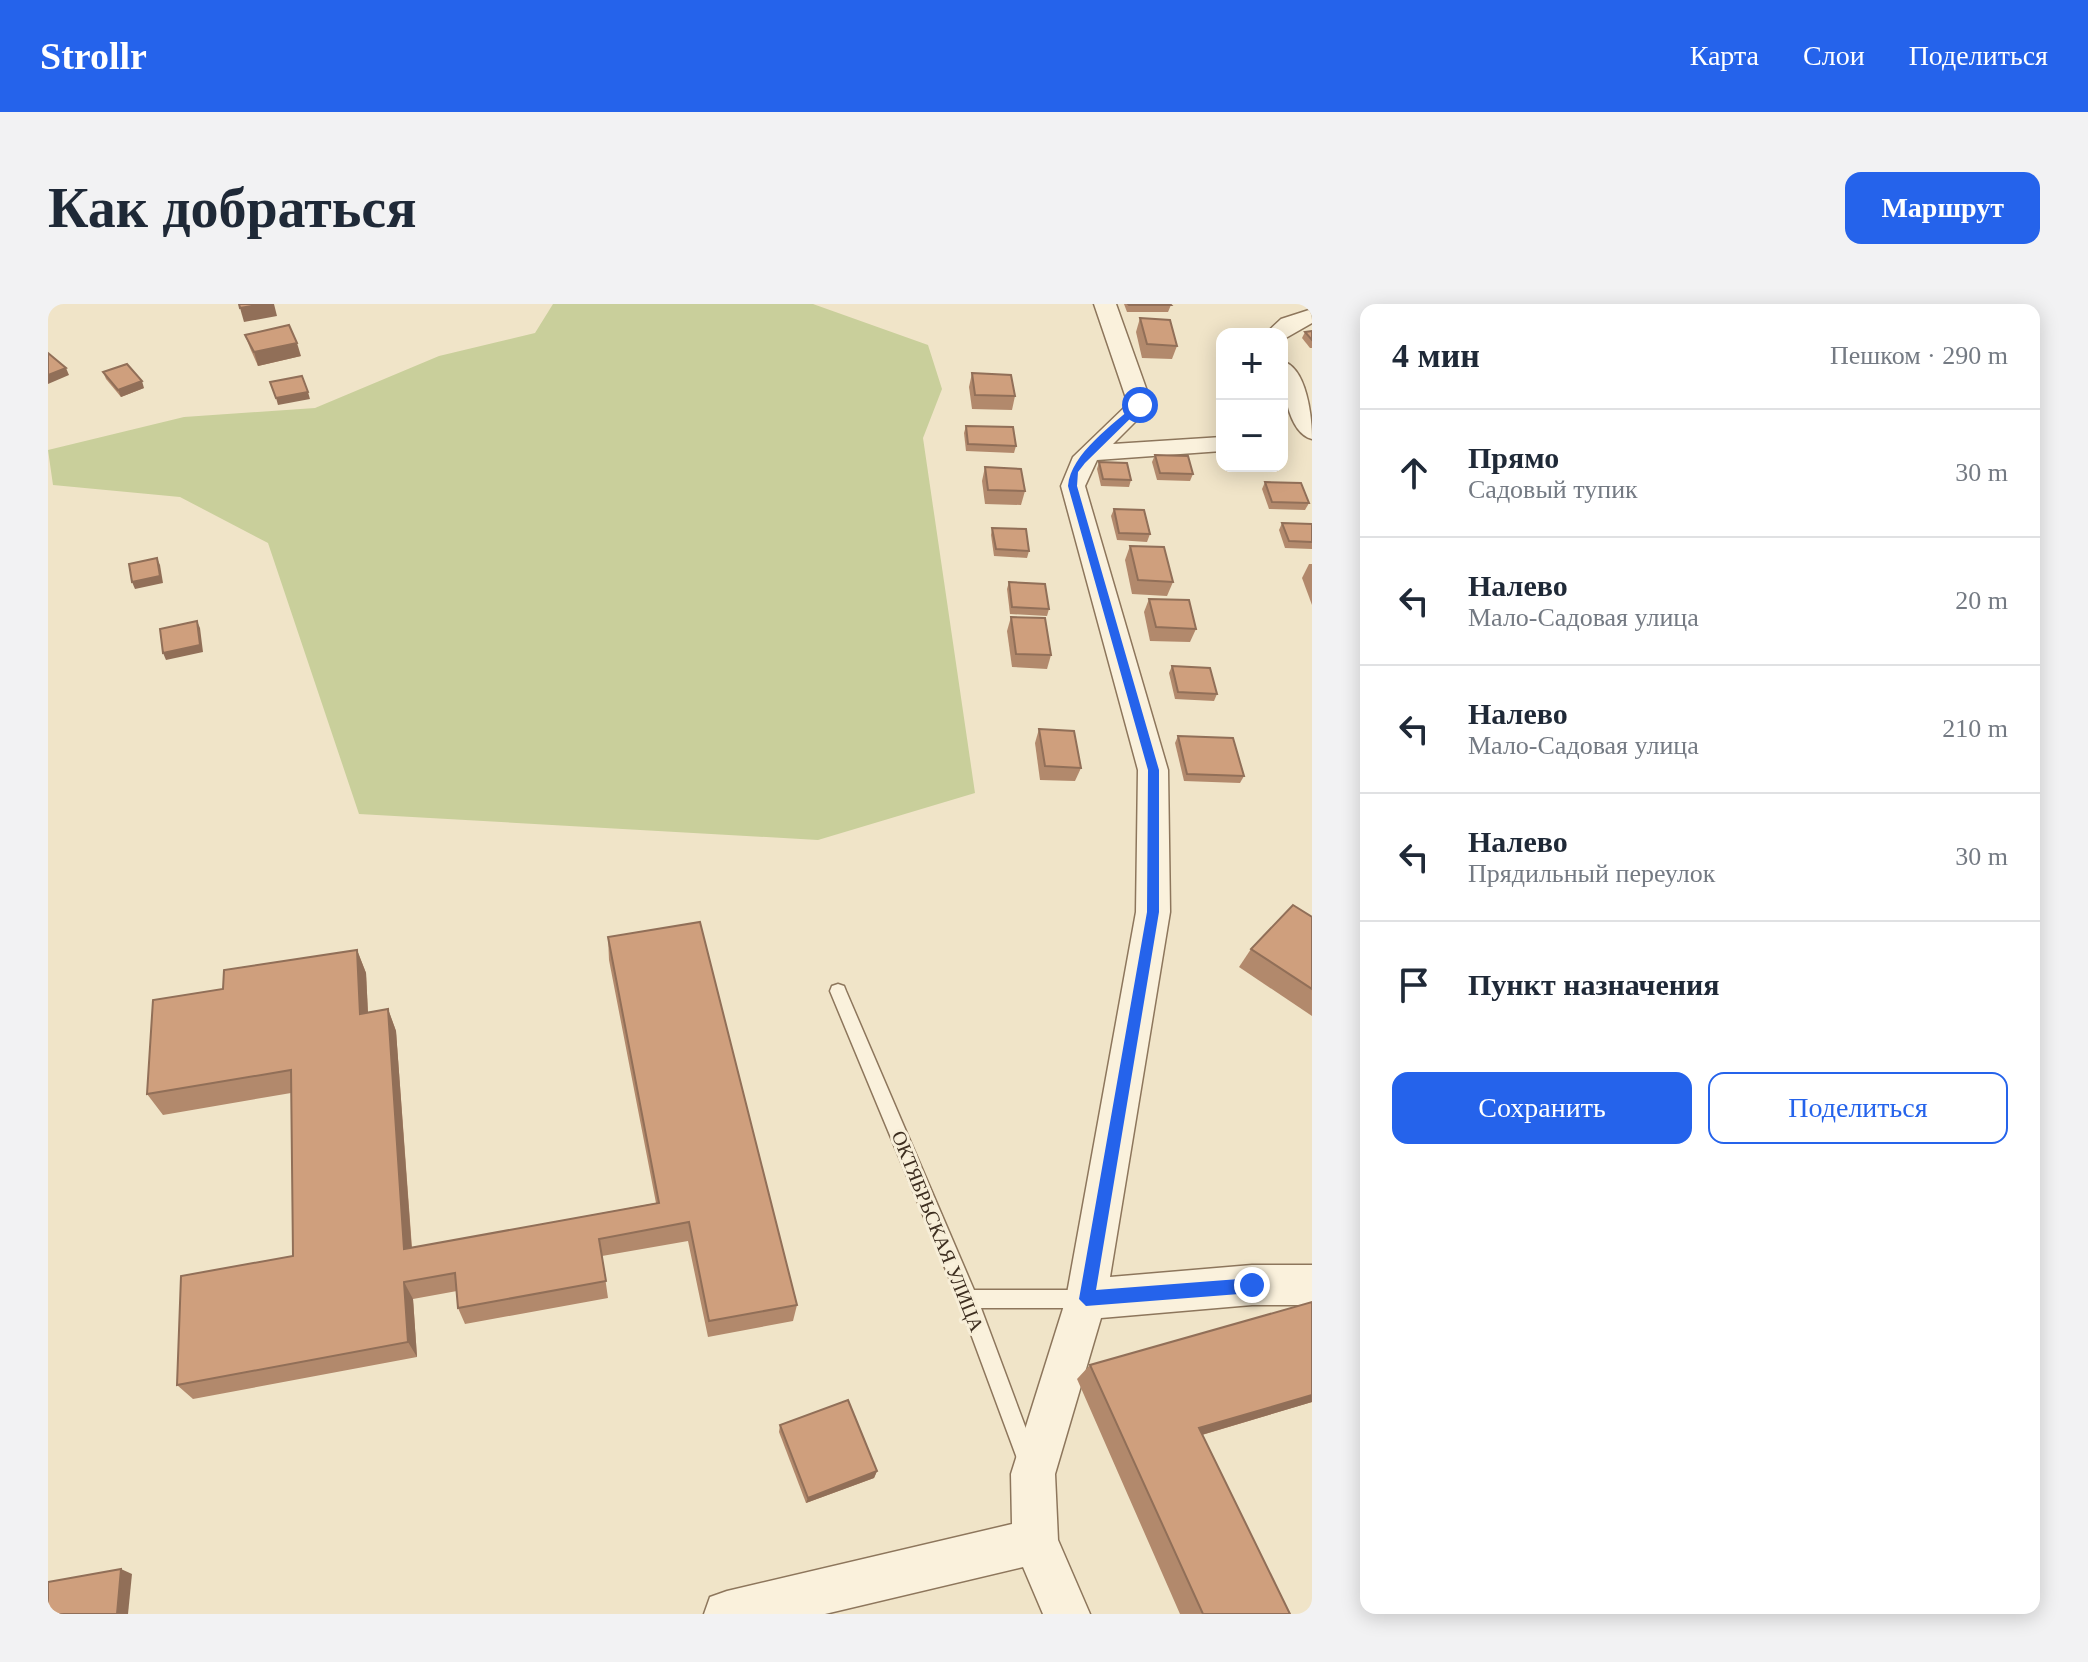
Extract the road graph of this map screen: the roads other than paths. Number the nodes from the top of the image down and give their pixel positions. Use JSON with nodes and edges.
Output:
{"nodes":[{"id":1,"x":1105,"y":304,"type":"edge"},
{"id":2,"x":1312,"y":315,"type":"edge"},
{"id":3,"x":1284,"y":328,"type":"edge"},
{"id":4,"x":1288,"y":381,"type":"edge"},
{"id":5,"x":1312,"y":432,"type":"edge"},
{"id":6,"x":1312,"y":438,"type":"edge"},
{"id":7,"x":1288,"y":440,"type":"edge"},
{"id":8,"x":1216,"y":444,"type":"edge"},
{"id":9,"x":1091,"y":453,"type":"junction"},
{"id":10,"x":838,"y":991,"type":"dead end"},
{"id":11,"x":1312,"y":1285,"type":"edge"},
{"id":12,"x":968,"y":1299,"type":"junction"},
{"id":13,"x":1086,"y":1299,"type":"junction"},
{"id":14,"x":1033,"y":1474,"type":"junction"},
{"id":15,"x":1035,"y":1541,"type":"junction"},
{"id":16,"x":727,"y":1614,"type":"edge"},
{"id":17,"x":1067,"y":1614,"type":"edge"}],
"edges":[{"from":1,"to":9,"type":"street"},
{"from":2,"to":3,"type":"street"},
{"from":4,"to":5,"type":"street"},
{"from":6,"to":7,"type":"street"},
{"from":8,"to":9,"type":"street"},
{"from":9,"to":13,"type":"street"},
{"from":10,"to":12,"type":"lane","name":"ОКТЯБРЬСКАЯ УЛИЦА"},
{"from":11,"to":13,"type":"street"},
{"from":12,"to":13,"type":"lane"},
{"from":12,"to":14,"type":"lane","name":"ОКТЯБРЬСКАЯ УЛИЦА"},
{"from":13,"to":14,"type":"street"},
{"from":14,"to":15,"type":"street"},
{"from":15,"to":16,"type":"street"},
{"from":15,"to":17,"type":"street"}]}
